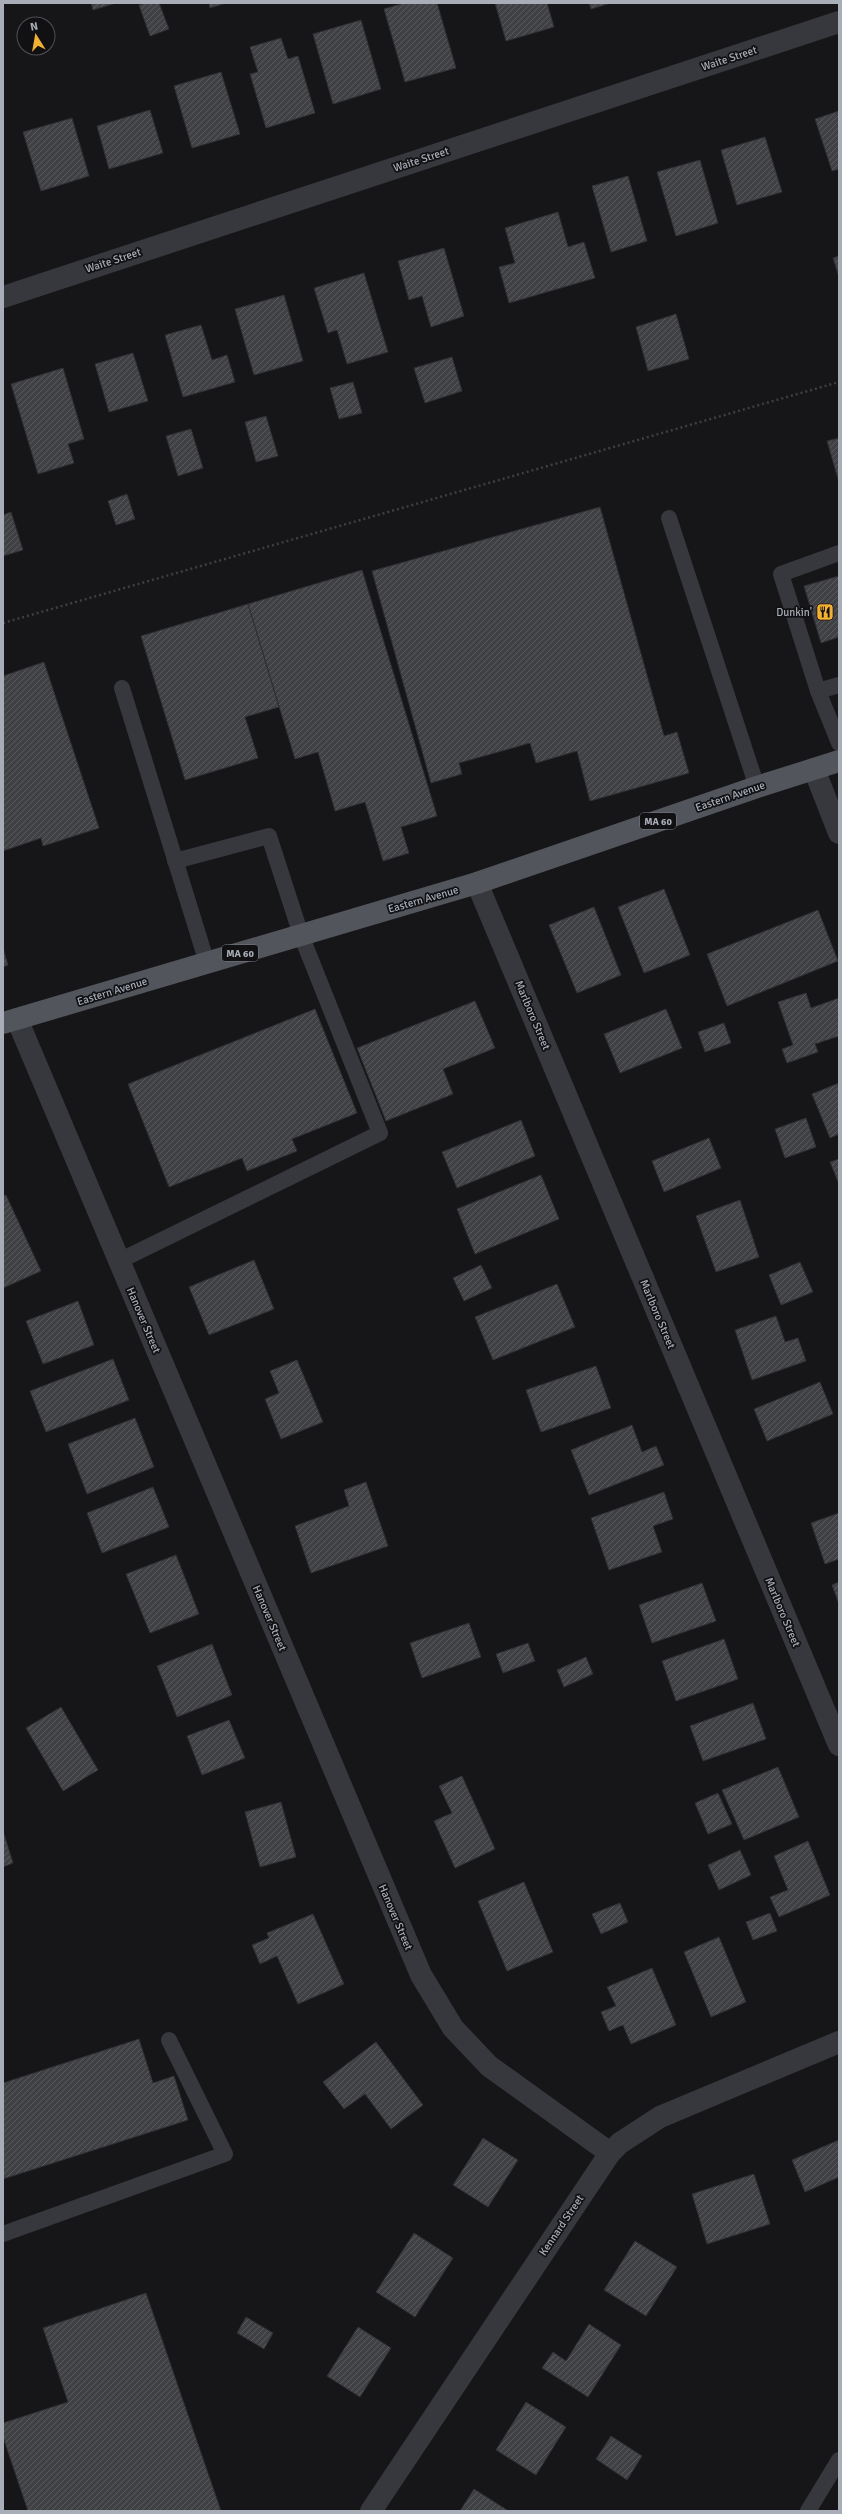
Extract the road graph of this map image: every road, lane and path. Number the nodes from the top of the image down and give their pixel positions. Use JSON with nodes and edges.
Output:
{"nodes":[{"id":1,"x":839,"y":22,"type":"edge"},
{"id":2,"x":3,"y":297,"type":"edge"},
{"id":3,"x":839,"y":382,"type":"edge"},
{"id":4,"x":669,"y":518,"type":"dead end"},
{"id":5,"x":839,"y":553,"type":"edge"},
{"id":6,"x":3,"y":623,"type":"edge"},
{"id":7,"x":839,"y":685,"type":"edge"},
{"id":8,"x":122,"y":688,"type":"dead end"},
{"id":9,"x":818,"y":691,"type":"junction"},
{"id":10,"x":839,"y":743,"type":"edge"},
{"id":11,"x":839,"y":761,"type":"edge"},
{"id":12,"x":814,"y":769,"type":"junction"},
{"id":13,"x":757,"y":787,"type":"junction"},
{"id":14,"x":839,"y":833,"type":"edge"},
{"id":15,"x":175,"y":861,"type":"junction"},
{"id":16,"x":477,"y":883,"type":"junction"},
{"id":17,"x":301,"y":935,"type":"junction"},
{"id":18,"x":206,"y":963,"type":"junction"},
{"id":19,"x":10,"y":1021,"type":"edge"},
{"id":20,"x":119,"y":1261,"type":"junction"},
{"id":21,"x":839,"y":1745,"type":"edge"},
{"id":22,"x":169,"y":2040,"type":"dead end"},
{"id":23,"x":839,"y":2042,"type":"edge"},
{"id":24,"x":610,"y":2153,"type":"junction"},
{"id":25,"x":3,"y":2234,"type":"edge"},
{"id":26,"x":839,"y":2460,"type":"edge"},
{"id":27,"x":371,"y":2511,"type":"edge"},
{"id":28,"x":808,"y":2511,"type":"edge"}],
"edges":[{"from":1,"to":2,"type":"street","name":"Waite Street"},
{"from":3,"to":6,"type":"path"},
{"from":4,"to":13,"type":"lane"},
{"from":5,"to":9,"type":"lane"},
{"from":7,"to":9,"type":"lane"},
{"from":8,"to":15,"type":"lane"},
{"from":9,"to":10,"type":"lane"},
{"from":11,"to":12,"type":"main road","name":"Eastern Avenue","number":"MA 60"},
{"from":12,"to":13,"type":"main road","name":"Eastern Avenue","number":"MA 60"},
{"from":12,"to":14,"type":"street"},
{"from":13,"to":16,"type":"main road","name":"Eastern Avenue","number":"MA 60"},
{"from":15,"to":17,"type":"lane"},
{"from":15,"to":18,"type":"lane"},
{"from":16,"to":17,"type":"main road","name":"Eastern Avenue","number":"MA 60"},
{"from":16,"to":21,"type":"street","name":"Marlboro Street"},
{"from":17,"to":18,"type":"main road","name":"Eastern Avenue","number":"MA 60"},
{"from":17,"to":20,"type":"lane"},
{"from":18,"to":19,"type":"main road","name":"Eastern Avenue","number":"MA 60"},
{"from":19,"to":20,"type":"street","name":"Hanover Street"},
{"from":20,"to":24,"type":"street","name":"Hanover Street"},
{"from":22,"to":25,"type":"lane"},
{"from":23,"to":24,"type":"street","name":"Kennard Street"},
{"from":24,"to":27,"type":"street","name":"Kennard Street"},
{"from":26,"to":28,"type":"lane"}]}
